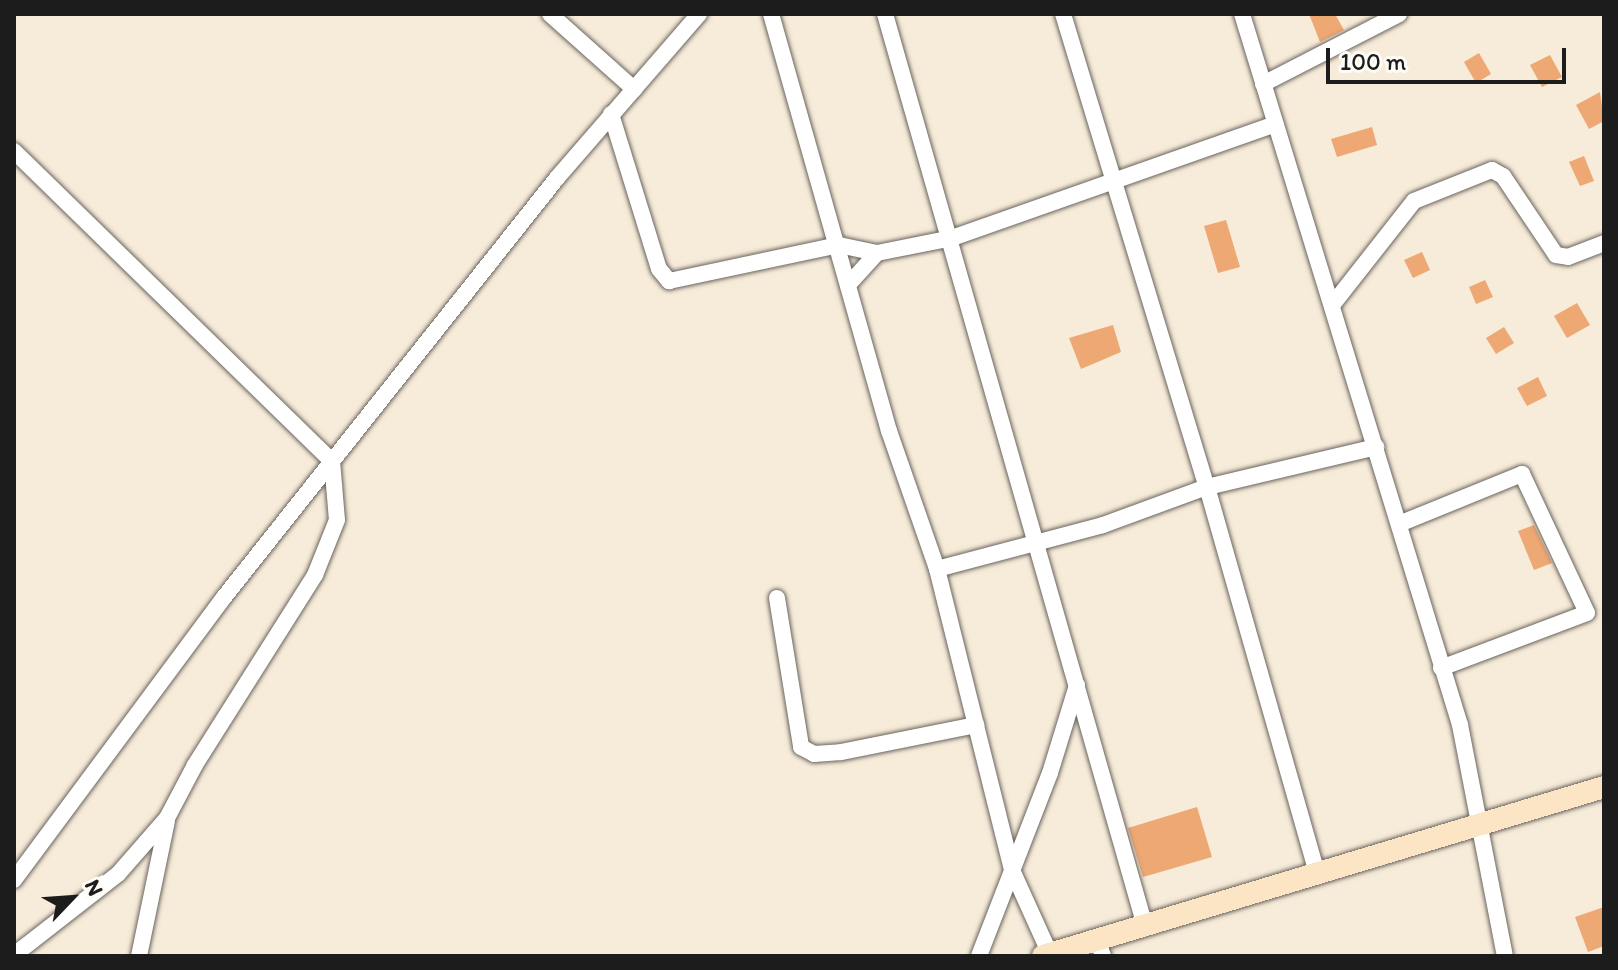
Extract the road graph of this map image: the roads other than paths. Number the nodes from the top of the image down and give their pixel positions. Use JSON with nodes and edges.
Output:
{"nodes":[{"id":1,"x":550,"y":14,"type":"edge"},
{"id":2,"x":699,"y":14,"type":"edge"},
{"id":3,"x":771,"y":14,"type":"edge"},
{"id":4,"x":885,"y":14,"type":"edge"},
{"id":5,"x":1063,"y":14,"type":"edge"},
{"id":6,"x":1242,"y":14,"type":"edge"},
{"id":7,"x":1399,"y":14,"type":"edge"},
{"id":8,"x":1263,"y":84,"type":"junction"},
{"id":9,"x":634,"y":89,"type":"junction"},
{"id":10,"x":611,"y":114,"type":"junction"},
{"id":11,"x":1275,"y":124,"type":"junction"},
{"id":12,"x":14,"y":151,"type":"edge"},
{"id":13,"x":1112,"y":179,"type":"junction"},
{"id":14,"x":952,"y":238,"type":"junction"},
{"id":15,"x":1604,"y":243,"type":"edge"},
{"id":16,"x":839,"y":245,"type":"junction"},
{"id":17,"x":877,"y":253,"type":"junction"},
{"id":18,"x":848,"y":285,"type":"junction"},
{"id":19,"x":1333,"y":304,"type":"junction"},
{"id":20,"x":1376,"y":447,"type":"junction"},
{"id":21,"x":332,"y":461,"type":"junction"},
{"id":22,"x":1207,"y":487,"type":"junction"},
{"id":23,"x":1399,"y":524,"type":"junction"},
{"id":24,"x":1039,"y":544,"type":"junction"},
{"id":25,"x":937,"y":569,"type":"junction"},
{"id":26,"x":777,"y":598,"type":"dead end"},
{"id":27,"x":1441,"y":668,"type":"junction"},
{"id":28,"x":1077,"y":685,"type":"junction"},
{"id":29,"x":976,"y":725,"type":"junction"},
{"id":30,"x":1604,"y":787,"type":"edge"},
{"id":31,"x":167,"y":818,"type":"junction"},
{"id":32,"x":1481,"y":824,"type":"junction"},
{"id":33,"x":1012,"y":870,"type":"junction"},
{"id":34,"x":1317,"y":874,"type":"junction"},
{"id":35,"x":14,"y":880,"type":"edge"},
{"id":36,"x":1145,"y":926,"type":"junction"},
{"id":37,"x":1100,"y":948,"type":"edge"},
{"id":38,"x":14,"y":955,"type":"edge"},
{"id":39,"x":1046,"y":955,"type":"edge"},
{"id":40,"x":139,"y":956,"type":"edge"},
{"id":41,"x":979,"y":956,"type":"edge"},
{"id":42,"x":1505,"y":956,"type":"edge"}],
"edges":[{"from":1,"to":9,"type":"street"},
{"from":2,"to":9,"type":"street"},
{"from":3,"to":16,"type":"street"},
{"from":4,"to":14,"type":"street"},
{"from":5,"to":13,"type":"street"},
{"from":6,"to":8,"type":"street"},
{"from":7,"to":8,"type":"street"},
{"from":8,"to":11,"type":"street"},
{"from":9,"to":10,"type":"street"},
{"from":10,"to":16,"type":"street"},
{"from":10,"to":21,"type":"street"},
{"from":11,"to":13,"type":"street"},
{"from":11,"to":19,"type":"street"},
{"from":12,"to":21,"type":"street"},
{"from":13,"to":14,"type":"street"},
{"from":13,"to":22,"type":"street"},
{"from":14,"to":17,"type":"street"},
{"from":14,"to":24,"type":"street"},
{"from":15,"to":19,"type":"street"},
{"from":16,"to":17,"type":"street"},
{"from":16,"to":18,"type":"street"},
{"from":17,"to":18,"type":"street"},
{"from":18,"to":25,"type":"street"},
{"from":19,"to":20,"type":"street"},
{"from":20,"to":22,"type":"street"},
{"from":20,"to":23,"type":"street"},
{"from":21,"to":31,"type":"street"},
{"from":21,"to":35,"type":"street"},
{"from":22,"to":24,"type":"street"},
{"from":22,"to":34,"type":"street"},
{"from":23,"to":27,"type":"street"},
{"from":23,"to":27,"type":"street"},
{"from":24,"to":25,"type":"street"},
{"from":24,"to":28,"type":"street"},
{"from":25,"to":29,"type":"street"},
{"from":26,"to":29,"type":"street"},
{"from":27,"to":32,"type":"street"},
{"from":28,"to":33,"type":"street"},
{"from":28,"to":36,"type":"street"},
{"from":29,"to":33,"type":"street"},
{"from":30,"to":32,"type":"main road"},
{"from":31,"to":38,"type":"street"},
{"from":31,"to":40,"type":"street"},
{"from":32,"to":34,"type":"main road"},
{"from":32,"to":42,"type":"street"},
{"from":33,"to":39,"type":"street"},
{"from":33,"to":41,"type":"street"},
{"from":34,"to":36,"type":"main road"},
{"from":36,"to":37,"type":"main road"},
{"from":37,"to":39,"type":"main road"}]}
